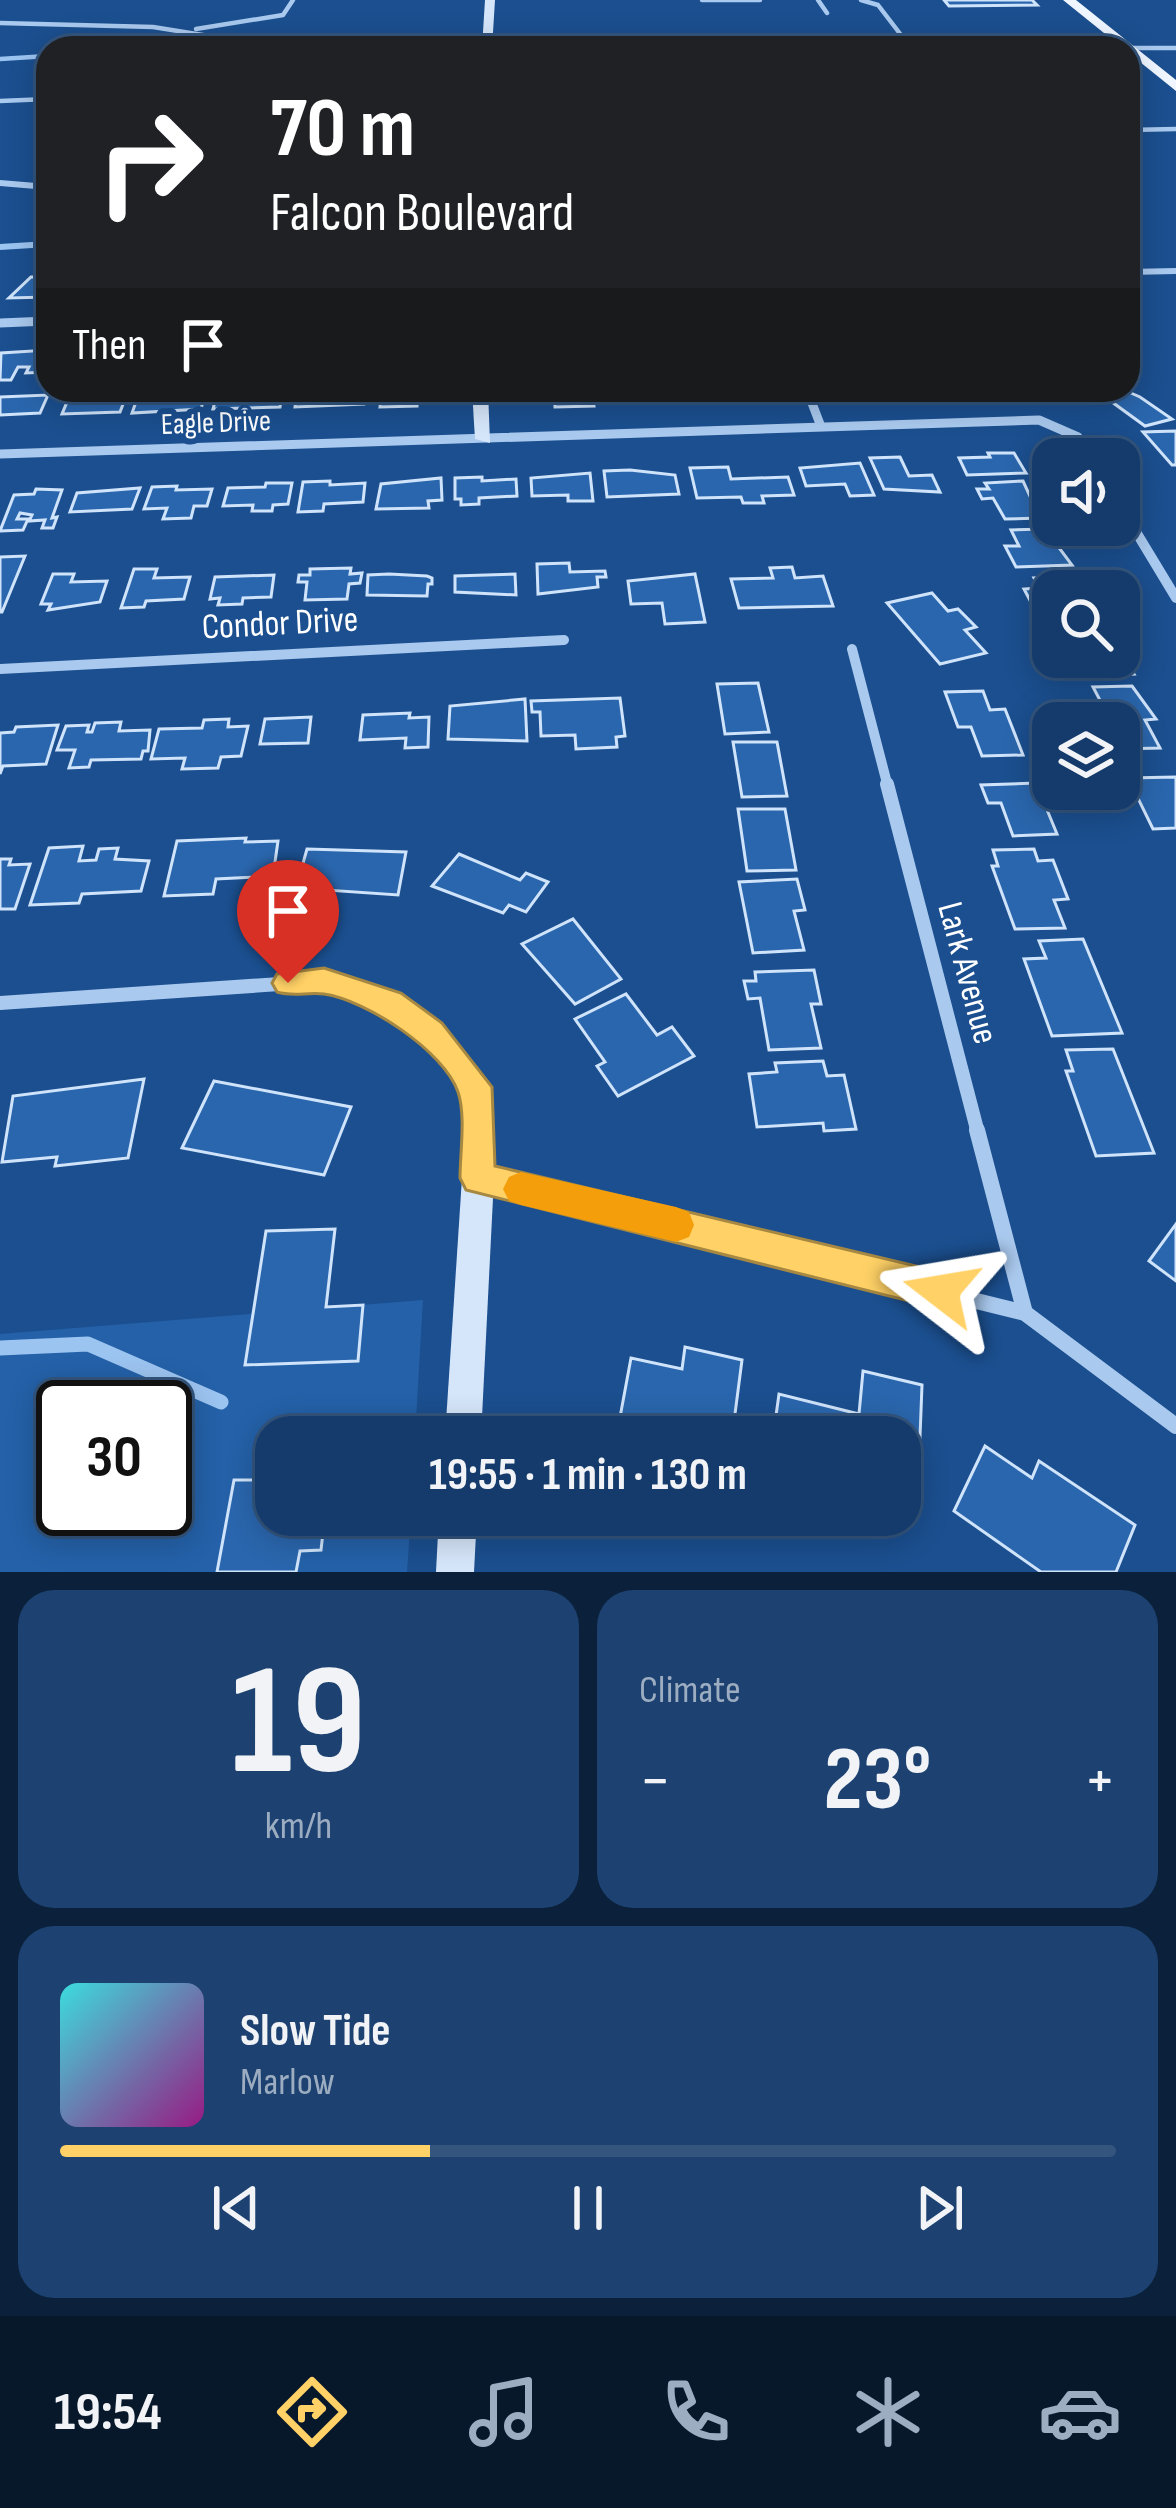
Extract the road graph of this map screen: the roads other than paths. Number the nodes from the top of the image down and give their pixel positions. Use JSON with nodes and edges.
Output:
{"nodes":[{"id":1,"x":293,"y":0,"type":"edge"},
{"id":2,"x":490,"y":0,"type":"edge"},
{"id":3,"x":760,"y":0,"type":"edge"},
{"id":4,"x":818,"y":0,"type":"edge"},
{"id":5,"x":861,"y":0,"type":"edge"},
{"id":6,"x":1069,"y":0,"type":"edge"},
{"id":7,"x":701,"y":3,"type":"edge"},
{"id":8,"x":826,"y":13,"type":"dead end"},
{"id":9,"x":0,"y":23,"type":"edge"},
{"id":10,"x":177,"y":31,"type":"junction"},
{"id":11,"x":208,"y":36,"type":"edge"},
{"id":12,"x":488,"y":36,"type":"edge"},
{"id":13,"x":902,"y":36,"type":"edge"},
{"id":14,"x":1115,"y":36,"type":"edge"},
{"id":15,"x":1140,"y":47,"type":"edge"},
{"id":16,"x":1176,"y":48,"type":"edge"},
{"id":17,"x":1140,"y":56,"type":"edge"},
{"id":18,"x":1176,"y":87,"type":"edge"},
{"id":19,"x":36,"y":100,"type":"edge"},
{"id":20,"x":0,"y":101,"type":"edge"},
{"id":21,"x":1176,"y":129,"type":"edge"},
{"id":22,"x":1140,"y":130,"type":"edge"},
{"id":23,"x":0,"y":183,"type":"edge"},
{"id":24,"x":36,"y":186,"type":"edge"},
{"id":25,"x":1176,"y":271,"type":"edge"},
{"id":26,"x":1140,"y":272,"type":"edge"},
{"id":27,"x":36,"y":322,"type":"edge"},
{"id":28,"x":0,"y":323,"type":"edge"},
{"id":29,"x":482,"y":402,"type":"edge"},
{"id":30,"x":812,"y":402,"type":"edge"},
{"id":31,"x":820,"y":424,"type":"junction"},
{"id":32,"x":1079,"y":438,"type":"edge"},
{"id":33,"x":484,"y":439,"type":"junction"},
{"id":34,"x":0,"y":454,"type":"edge"},
{"id":35,"x":1140,"y":539,"type":"edge"},
{"id":36,"x":1176,"y":598,"type":"edge"},
{"id":37,"x":564,"y":640,"type":"dead end"},
{"id":38,"x":851,"y":649,"type":"dead end"},
{"id":39,"x":0,"y":668,"type":"edge"},
{"id":40,"x":0,"y":1003,"type":"edge"},
{"id":41,"x":478,"y":1178,"type":"junction"},
{"id":42,"x":1024,"y":1312,"type":"junction"},
{"id":43,"x":464,"y":1416,"type":"edge"},
{"id":44,"x":1176,"y":1426,"type":"edge"},
{"id":45,"x":457,"y":1536,"type":"edge"},
{"id":46,"x":455,"y":1572,"type":"edge"}],
"edges":[{"from":1,"to":10,"type":"street"},
{"from":2,"to":12,"type":"street"},
{"from":3,"to":7,"type":"lane"},
{"from":4,"to":8,"type":"lane"},
{"from":5,"to":13,"type":"lane"},
{"from":6,"to":14,"type":"main road"},
{"from":9,"to":10,"type":"street"},
{"from":10,"to":11,"type":"street"},
{"from":15,"to":16,"type":"street"},
{"from":17,"to":18,"type":"main road"},
{"from":19,"to":20,"type":"street"},
{"from":21,"to":22,"type":"lane"},
{"from":23,"to":24,"type":"street"},
{"from":25,"to":26,"type":"street"},
{"from":27,"to":28,"type":"street"},
{"from":29,"to":33,"type":"street"},
{"from":30,"to":31,"type":"street"},
{"from":31,"to":32,"type":"street","name":"Eagle Drive"},
{"from":31,"to":33,"type":"street","name":"Eagle Drive"},
{"from":33,"to":34,"type":"street","name":"Eagle Drive"},
{"from":35,"to":36,"type":"street"},
{"from":37,"to":39,"type":"street","name":"Condor Drive"},
{"from":38,"to":42,"type":"street","name":"Lark Avenue"},
{"from":40,"to":41,"type":"street"},
{"from":41,"to":42,"type":"street"},
{"from":41,"to":43,"type":"street"},
{"from":42,"to":44,"type":"street"},
{"from":45,"to":46,"type":"street"}]}
